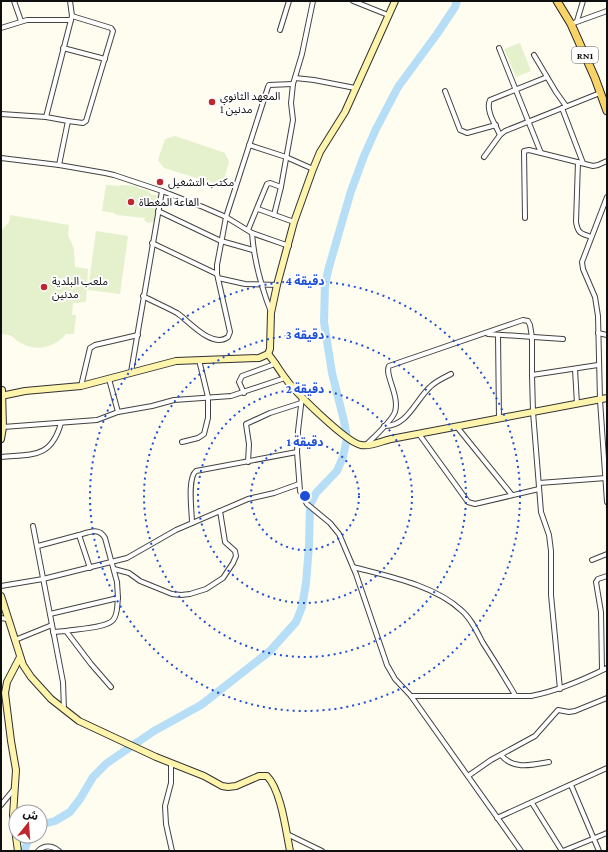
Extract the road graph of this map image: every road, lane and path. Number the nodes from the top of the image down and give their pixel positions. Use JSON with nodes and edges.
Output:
{"nodes":[{"id":1,"x":14,"y":1,"type":"edge"},
{"id":2,"x":70,"y":1,"type":"edge"},
{"id":3,"x":289,"y":1,"type":"edge"},
{"id":4,"x":313,"y":1,"type":"edge"},
{"id":5,"x":352,"y":1,"type":"edge"},
{"id":6,"x":395,"y":1,"type":"edge"},
{"id":7,"x":557,"y":1,"type":"edge"},
{"id":8,"x":583,"y":1,"type":"edge"},
{"id":9,"x":607,"y":11,"type":"edge"},
{"id":10,"x":388,"y":15,"type":"junction"},
{"id":11,"x":71,"y":18,"type":"junction"},
{"id":12,"x":21,"y":21,"type":"junction"},
{"id":13,"x":574,"y":22,"type":"junction"},
{"id":14,"x":1,"y":28,"type":"edge"},
{"id":15,"x":280,"y":30,"type":"dead end"},
{"id":16,"x":63,"y":48,"type":"junction"},
{"id":17,"x":499,"y":48,"type":"dead end"},
{"id":18,"x":534,"y":55,"type":"dead end"},
{"id":19,"x":105,"y":59,"type":"junction"},
{"id":20,"x":547,"y":77,"type":"junction"},
{"id":21,"x":295,"y":78,"type":"junction"},
{"id":22,"x":293,"y":84,"type":"junction"},
{"id":23,"x":355,"y":88,"type":"junction"},
{"id":24,"x":516,"y":90,"type":"junction"},
{"id":25,"x":445,"y":91,"type":"dead end"},
{"id":26,"x":600,"y":93,"type":"junction"},
{"id":27,"x":564,"y":107,"type":"junction"},
{"id":28,"x":607,"y":111,"type":"edge"},
{"id":29,"x":1,"y":114,"type":"edge"},
{"id":30,"x":46,"y":117,"type":"junction"},
{"id":31,"x":68,"y":121,"type":"junction"},
{"id":32,"x":528,"y":122,"type":"junction"},
{"id":33,"x":496,"y":125,"type":"junction"},
{"id":34,"x":500,"y":135,"type":"junction"},
{"id":35,"x":249,"y":145,"type":"junction"},
{"id":36,"x":541,"y":153,"type":"junction"},
{"id":37,"x":286,"y":157,"type":"junction"},
{"id":38,"x":484,"y":157,"type":"dead end"},
{"id":39,"x":1,"y":158,"type":"edge"},
{"id":40,"x":607,"y":161,"type":"edge"},
{"id":41,"x":578,"y":162,"type":"junction"},
{"id":42,"x":583,"y":163,"type":"junction"},
{"id":43,"x":59,"y":165,"type":"junction"},
{"id":44,"x":313,"y":169,"type":"junction"},
{"id":45,"x":281,"y":187,"type":"junction"},
{"id":46,"x":162,"y":191,"type":"junction"},
{"id":47,"x":607,"y":197,"type":"edge"},
{"id":48,"x":258,"y":209,"type":"junction"},
{"id":49,"x":158,"y":212,"type":"junction"},
{"id":50,"x":274,"y":215,"type":"junction"},
{"id":51,"x":226,"y":217,"type":"junction"},
{"id":52,"x":525,"y":218,"type":"dead end"},
{"id":53,"x":294,"y":222,"type":"junction"},
{"id":54,"x":250,"y":232,"type":"junction"},
{"id":55,"x":592,"y":237,"type":"junction"},
{"id":56,"x":221,"y":241,"type":"junction"},
{"id":57,"x":152,"y":244,"type":"junction"},
{"id":58,"x":289,"y":246,"type":"junction"},
{"id":59,"x":253,"y":250,"type":"junction"},
{"id":60,"x":217,"y":276,"type":"junction"},
{"id":61,"x":261,"y":285,"type":"junction"},
{"id":62,"x":277,"y":285,"type":"junction"},
{"id":63,"x":143,"y":296,"type":"junction"},
{"id":64,"x":271,"y":313,"type":"junction"},
{"id":65,"x":486,"y":333,"type":"junction"},
{"id":66,"x":598,"y":333,"type":"junction"},
{"id":67,"x":138,"y":335,"type":"junction"},
{"id":68,"x":498,"y":335,"type":"junction"},
{"id":69,"x":607,"y":335,"type":"edge"},
{"id":70,"x":532,"y":338,"type":"junction"},
{"id":71,"x":563,"y":339,"type":"dead end"},
{"id":72,"x":268,"y":354,"type":"junction"},
{"id":73,"x":199,"y":360,"type":"junction"},
{"id":74,"x":276,"y":363,"type":"junction"},
{"id":75,"x":598,"y":365,"type":"junction"},
{"id":76,"x":575,"y":369,"type":"junction"},
{"id":77,"x":131,"y":372,"type":"junction"},
{"id":78,"x":451,"y":374,"type":"dead end"},
{"id":79,"x":532,"y":375,"type":"junction"},
{"id":80,"x":285,"y":378,"type":"junction"},
{"id":81,"x":109,"y":379,"type":"junction"},
{"id":82,"x":81,"y":386,"type":"junction"},
{"id":83,"x":2,"y":393,"type":"edge"},
{"id":84,"x":244,"y":393,"type":"junction"},
{"id":85,"x":208,"y":397,"type":"junction"},
{"id":86,"x":607,"y":398,"type":"edge"},
{"id":87,"x":302,"y":400,"type":"junction"},
{"id":88,"x":600,"y":400,"type":"junction"},
{"id":89,"x":577,"y":404,"type":"junction"},
{"id":90,"x":118,"y":412,"type":"junction"},
{"id":91,"x":533,"y":412,"type":"junction"},
{"id":92,"x":499,"y":419,"type":"junction"},
{"id":93,"x":61,"y":423,"type":"junction"},
{"id":94,"x":384,"y":426,"type":"junction"},
{"id":95,"x":3,"y":427,"type":"junction"},
{"id":96,"x":457,"y":427,"type":"junction"},
{"id":97,"x":419,"y":434,"type":"junction"},
{"id":98,"x":1,"y":439,"type":"edge"},
{"id":99,"x":182,"y":442,"type":"dead end"},
{"id":100,"x":366,"y":446,"type":"junction"},
{"id":101,"x":297,"y":452,"type":"junction"},
{"id":102,"x":1,"y":457,"type":"edge"},
{"id":103,"x":248,"y":462,"type":"junction"},
{"id":104,"x":606,"y":478,"type":"edge"},
{"id":105,"x":539,"y":483,"type":"junction"},
{"id":106,"x":299,"y":484,"type":"junction"},
{"id":107,"x":540,"y":489,"type":"junction"},
{"id":108,"x":512,"y":495,"type":"junction"},
{"id":109,"x":607,"y":502,"type":"edge"},
{"id":110,"x":220,"y":511,"type":"junction"},
{"id":111,"x":192,"y":523,"type":"junction"},
{"id":112,"x":33,"y":526,"type":"dead end"},
{"id":113,"x":79,"y":535,"type":"junction"},
{"id":114,"x":38,"y":546,"type":"junction"},
{"id":115,"x":607,"y":554,"type":"edge"},
{"id":116,"x":592,"y":560,"type":"dead end"},
{"id":117,"x":112,"y":562,"type":"junction"},
{"id":118,"x":353,"y":567,"type":"junction"},
{"id":119,"x":90,"y":568,"type":"junction"},
{"id":120,"x":114,"y":569,"type":"junction"},
{"id":121,"x":607,"y":576,"type":"edge"},
{"id":122,"x":43,"y":579,"type":"junction"},
{"id":123,"x":1,"y":586,"type":"edge"},
{"id":124,"x":1,"y":596,"type":"edge"},
{"id":125,"x":118,"y":598,"type":"junction"},
{"id":126,"x":50,"y":614,"type":"junction"},
{"id":127,"x":4,"y":618,"type":"edge"},
{"id":128,"x":52,"y":625,"type":"junction"},
{"id":129,"x":66,"y":630,"type":"junction"},
{"id":130,"x":53,"y":632,"type":"junction"},
{"id":131,"x":15,"y":640,"type":"junction"},
{"id":132,"x":20,"y":657,"type":"junction"},
{"id":133,"x":607,"y":668,"type":"edge"},
{"id":134,"x":602,"y":670,"type":"junction"},
{"id":135,"x":110,"y":687,"type":"dead end"},
{"id":136,"x":560,"y":689,"type":"junction"},
{"id":137,"x":411,"y":696,"type":"junction"},
{"id":138,"x":515,"y":696,"type":"junction"},
{"id":139,"x":607,"y":698,"type":"edge"},
{"id":140,"x":3,"y":701,"type":"edge"},
{"id":141,"x":64,"y":710,"type":"junction"},
{"id":142,"x":501,"y":755,"type":"junction"},
{"id":143,"x":549,"y":762,"type":"dead end"},
{"id":144,"x":171,"y":763,"type":"junction"},
{"id":145,"x":607,"y":768,"type":"edge"},
{"id":146,"x":468,"y":776,"type":"junction"},
{"id":147,"x":571,"y":785,"type":"junction"},
{"id":148,"x":15,"y":788,"type":"junction"},
{"id":149,"x":532,"y":803,"type":"junction"},
{"id":150,"x":1,"y":805,"type":"edge"},
{"id":151,"x":497,"y":818,"type":"junction"},
{"id":152,"x":607,"y":833,"type":"edge"},
{"id":153,"x":287,"y":834,"type":"junction"},
{"id":154,"x":593,"y":838,"type":"junction"},
{"id":155,"x":18,"y":851,"type":"edge"},
{"id":156,"x":38,"y":851,"type":"edge"},
{"id":157,"x":59,"y":851,"type":"edge"},
{"id":158,"x":172,"y":851,"type":"edge"},
{"id":159,"x":290,"y":851,"type":"edge"},
{"id":160,"x":322,"y":851,"type":"edge"},
{"id":161,"x":521,"y":851,"type":"edge"},
{"id":162,"x":562,"y":851,"type":"edge"},
{"id":163,"x":599,"y":851,"type":"edge"}],
"edges":[{"from":1,"to":12,"type":"street"},
{"from":2,"to":11,"type":"street"},
{"from":3,"to":15,"type":"street"},
{"from":4,"to":21,"type":"street"},
{"from":5,"to":10,"type":"street"},
{"from":6,"to":10,"type":"street"},
{"from":7,"to":13,"type":"main road","number":"RN1"},
{"from":8,"to":13,"type":"street"},
{"from":9,"to":13,"type":"street"},
{"from":10,"to":23,"type":"street"},
{"from":11,"to":12,"type":"street"},
{"from":11,"to":16,"type":"street"},
{"from":11,"to":19,"type":"street"},
{"from":12,"to":14,"type":"street"},
{"from":13,"to":26,"type":"main road","number":"RN1"},
{"from":16,"to":19,"type":"street"},
{"from":16,"to":30,"type":"street"},
{"from":17,"to":24,"type":"street"},
{"from":18,"to":20,"type":"street"},
{"from":19,"to":31,"type":"street"},
{"from":20,"to":24,"type":"street"},
{"from":20,"to":27,"type":"street"},
{"from":21,"to":22,"type":"street"},
{"from":21,"to":23,"type":"street"},
{"from":22,"to":35,"type":"street"},
{"from":22,"to":37,"type":"street"},
{"from":23,"to":44,"type":"street"},
{"from":24,"to":32,"type":"street"},
{"from":24,"to":33,"type":"street"},
{"from":25,"to":33,"type":"street"},
{"from":26,"to":27,"type":"street"},
{"from":26,"to":28,"type":"main road","number":"RN1"},
{"from":27,"to":32,"type":"street"},
{"from":27,"to":42,"type":"street"},
{"from":29,"to":30,"type":"street"},
{"from":30,"to":31,"type":"street"},
{"from":31,"to":43,"type":"street"},
{"from":32,"to":34,"type":"street"},
{"from":32,"to":36,"type":"street"},
{"from":33,"to":34,"type":"street"},
{"from":34,"to":38,"type":"street"},
{"from":35,"to":37,"type":"street"},
{"from":35,"to":51,"type":"street"},
{"from":36,"to":41,"type":"street"},
{"from":36,"to":52,"type":"street"},
{"from":37,"to":44,"type":"street"},
{"from":37,"to":45,"type":"street"},
{"from":39,"to":43,"type":"street"},
{"from":40,"to":42,"type":"street"},
{"from":41,"to":42,"type":"street"},
{"from":41,"to":55,"type":"street"},
{"from":43,"to":46,"type":"street"},
{"from":44,"to":53,"type":"street"},
{"from":45,"to":48,"type":"street"},
{"from":45,"to":50,"type":"street"},
{"from":46,"to":49,"type":"street"},
{"from":46,"to":51,"type":"street"},
{"from":47,"to":55,"type":"street"},
{"from":48,"to":50,"type":"street"},
{"from":48,"to":54,"type":"street"},
{"from":49,"to":56,"type":"street"},
{"from":49,"to":57,"type":"street"},
{"from":50,"to":53,"type":"street"},
{"from":51,"to":54,"type":"street"},
{"from":51,"to":56,"type":"street"},
{"from":53,"to":58,"type":"street"},
{"from":54,"to":58,"type":"street"},
{"from":54,"to":59,"type":"street"},
{"from":55,"to":66,"type":"street"},
{"from":56,"to":59,"type":"street"},
{"from":56,"to":60,"type":"street"},
{"from":57,"to":60,"type":"street"},
{"from":57,"to":63,"type":"street"},
{"from":58,"to":62,"type":"street"},
{"from":59,"to":61,"type":"street"},
{"from":60,"to":61,"type":"street"},
{"from":60,"to":63,"type":"street"},
{"from":61,"to":62,"type":"street"},
{"from":61,"to":64,"type":"street"},
{"from":62,"to":64,"type":"street"},
{"from":63,"to":67,"type":"street"},
{"from":64,"to":72,"type":"street"},
{"from":65,"to":68,"type":"street"},
{"from":65,"to":70,"type":"street"},
{"from":65,"to":94,"type":"street"},
{"from":66,"to":69,"type":"street"},
{"from":66,"to":75,"type":"street"},
{"from":67,"to":77,"type":"street"},
{"from":67,"to":82,"type":"street"},
{"from":68,"to":70,"type":"street"},
{"from":68,"to":92,"type":"street"},
{"from":70,"to":71,"type":"street"},
{"from":70,"to":79,"type":"street"},
{"from":72,"to":73,"type":"street"},
{"from":72,"to":74,"type":"street"},
{"from":73,"to":77,"type":"street"},
{"from":73,"to":85,"type":"street"},
{"from":74,"to":80,"type":"street"},
{"from":74,"to":84,"type":"street"},
{"from":75,"to":76,"type":"street"},
{"from":75,"to":88,"type":"street"},
{"from":76,"to":79,"type":"street"},
{"from":76,"to":89,"type":"street"},
{"from":77,"to":81,"type":"street"},
{"from":78,"to":94,"type":"street"},
{"from":79,"to":91,"type":"street"},
{"from":80,"to":84,"type":"street"},
{"from":80,"to":87,"type":"street"},
{"from":81,"to":82,"type":"street"},
{"from":81,"to":90,"type":"street"},
{"from":82,"to":83,"type":"street"},
{"from":83,"to":95,"type":"street"},
{"from":84,"to":85,"type":"street"},
{"from":85,"to":90,"type":"street"},
{"from":85,"to":99,"type":"street"},
{"from":86,"to":88,"type":"street"},
{"from":87,"to":100,"type":"street"},
{"from":87,"to":101,"type":"street"},
{"from":87,"to":103,"type":"street"},
{"from":88,"to":89,"type":"street"},
{"from":88,"to":104,"type":"street"},
{"from":89,"to":91,"type":"street"},
{"from":90,"to":93,"type":"street"},
{"from":91,"to":92,"type":"street"},
{"from":91,"to":105,"type":"street"},
{"from":92,"to":96,"type":"street"},
{"from":93,"to":95,"type":"street"},
{"from":93,"to":102,"type":"street"},
{"from":94,"to":100,"type":"street"},
{"from":95,"to":98,"type":"street"},
{"from":96,"to":97,"type":"street"},
{"from":96,"to":108,"type":"street"},
{"from":97,"to":100,"type":"street"},
{"from":97,"to":108,"type":"street"},
{"from":101,"to":103,"type":"street"},
{"from":101,"to":106,"type":"street"},
{"from":103,"to":111,"type":"street"},
{"from":104,"to":105,"type":"street"},
{"from":104,"to":109,"type":"street"},
{"from":105,"to":107,"type":"street"},
{"from":106,"to":110,"type":"street"},
{"from":106,"to":118,"type":"street"},
{"from":107,"to":108,"type":"street"},
{"from":107,"to":136,"type":"street"},
{"from":110,"to":111,"type":"street"},
{"from":110,"to":120,"type":"street"},
{"from":111,"to":117,"type":"street"},
{"from":112,"to":114,"type":"street"},
{"from":113,"to":114,"type":"street"},
{"from":113,"to":117,"type":"street"},
{"from":113,"to":119,"type":"street"},
{"from":114,"to":122,"type":"street"},
{"from":115,"to":116,"type":"street"},
{"from":117,"to":119,"type":"street"},
{"from":117,"to":120,"type":"street"},
{"from":118,"to":137,"type":"street"},
{"from":118,"to":138,"type":"street"},
{"from":119,"to":122,"type":"street"},
{"from":120,"to":125,"type":"street"},
{"from":121,"to":134,"type":"street"},
{"from":122,"to":123,"type":"street"},
{"from":122,"to":126,"type":"street"},
{"from":124,"to":127,"type":"street"},
{"from":125,"to":126,"type":"street"},
{"from":125,"to":129,"type":"street"},
{"from":126,"to":128,"type":"street"},
{"from":127,"to":131,"type":"street"},
{"from":128,"to":130,"type":"street"},
{"from":128,"to":131,"type":"street"},
{"from":129,"to":130,"type":"street"},
{"from":129,"to":135,"type":"street"},
{"from":130,"to":141,"type":"street"},
{"from":131,"to":132,"type":"street"},
{"from":132,"to":140,"type":"street"},
{"from":132,"to":141,"type":"street"},
{"from":133,"to":134,"type":"street"},
{"from":134,"to":136,"type":"street"},
{"from":136,"to":138,"type":"street"},
{"from":137,"to":138,"type":"street"},
{"from":137,"to":146,"type":"street"},
{"from":139,"to":142,"type":"street"},
{"from":140,"to":148,"type":"street"},
{"from":141,"to":144,"type":"street"},
{"from":142,"to":143,"type":"street"},
{"from":142,"to":146,"type":"street"},
{"from":144,"to":153,"type":"street"},
{"from":144,"to":158,"type":"street"},
{"from":145,"to":147,"type":"street"},
{"from":146,"to":151,"type":"street"},
{"from":147,"to":149,"type":"street"},
{"from":147,"to":154,"type":"street"},
{"from":148,"to":150,"type":"street"},
{"from":148,"to":155,"type":"street"},
{"from":149,"to":151,"type":"street"},
{"from":149,"to":162,"type":"street"},
{"from":151,"to":161,"type":"street"},
{"from":152,"to":154,"type":"street"},
{"from":153,"to":159,"type":"street"},
{"from":153,"to":160,"type":"street"},
{"from":154,"to":162,"type":"street"},
{"from":154,"to":163,"type":"street"},
{"from":156,"to":157,"type":"street"}]}
